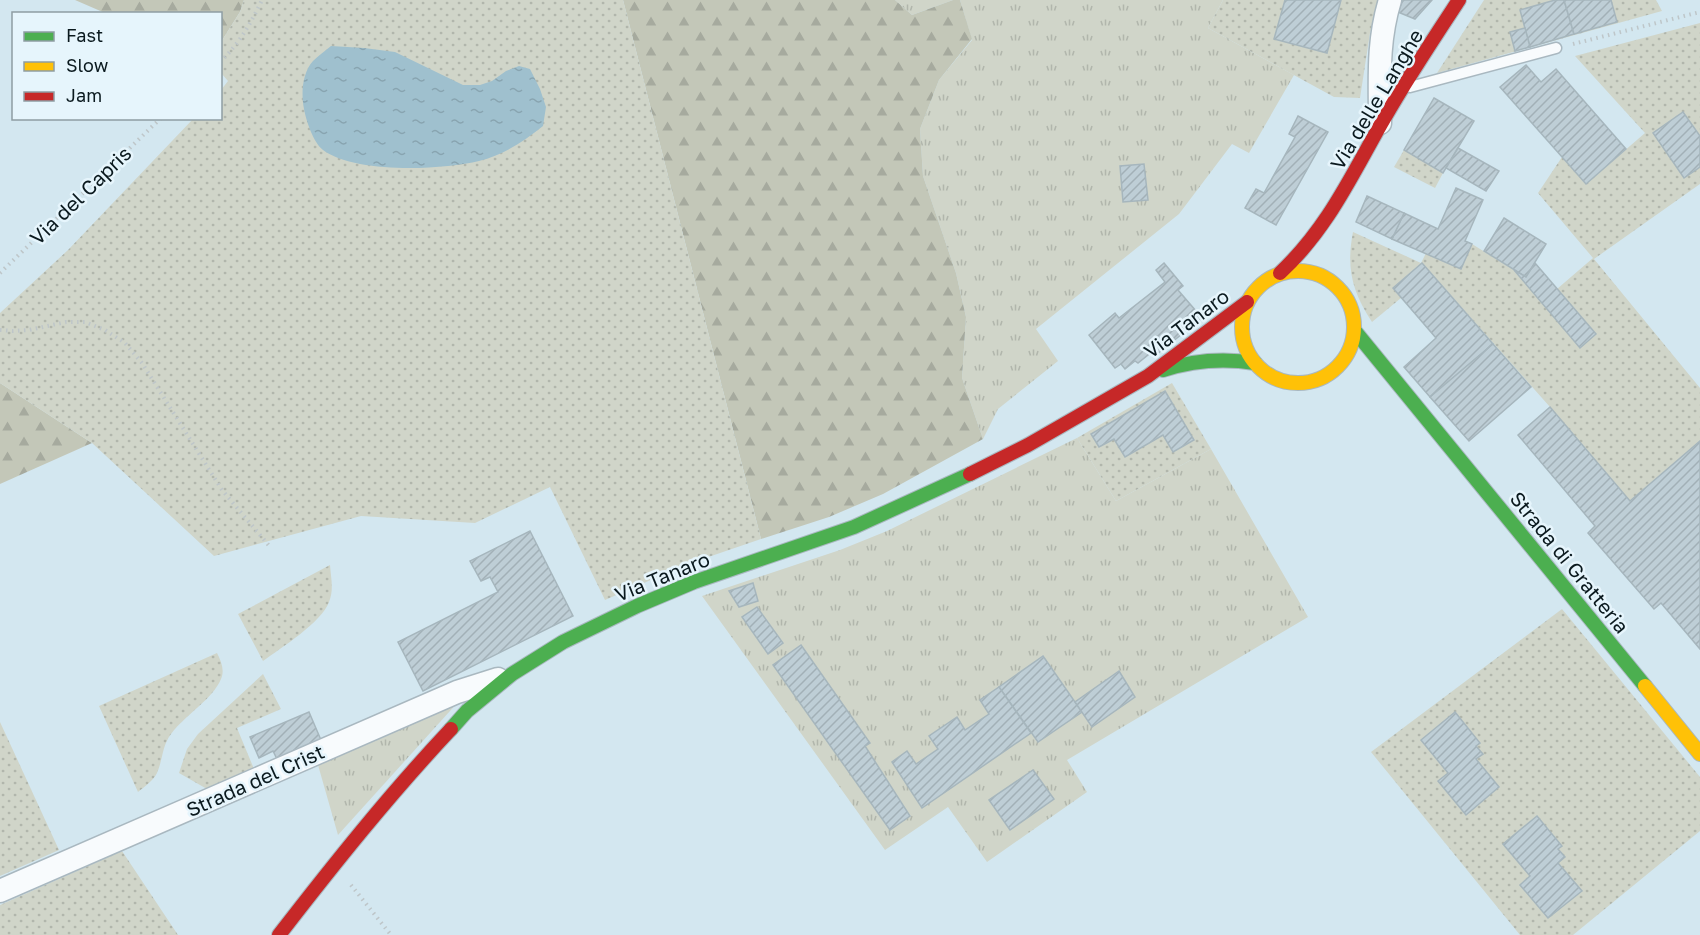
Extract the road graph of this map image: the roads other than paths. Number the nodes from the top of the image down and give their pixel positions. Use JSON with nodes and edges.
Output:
{"nodes":[{"id":1,"x":1390,"y":0,"type":"edge"},
{"id":2,"x":1459,"y":0,"type":"edge"},
{"id":3,"x":1556,"y":48,"type":"road end"},
{"id":4,"x":1401,"y":89,"type":"junction"},
{"id":5,"x":1380,"y":125,"type":"junction"},
{"id":6,"x":1347,"y":188,"type":"junction"},
{"id":7,"x":1333,"y":232,"type":"dead end"},
{"id":8,"x":1332,"y":269,"type":"dead end"},
{"id":9,"x":1280,"y":273,"type":"junction"},
{"id":10,"x":1335,"y":285,"type":"junction"},
{"id":11,"x":1247,"y":302,"type":"junction"},
{"id":12,"x":1354,"y":330,"type":"junction"},
{"id":13,"x":1255,"y":363,"type":"junction"},
{"id":14,"x":1335,"y":369,"type":"junction"},
{"id":15,"x":1352,"y":371,"type":"dead end"},
{"id":16,"x":1148,"y":376,"type":"junction"},
{"id":17,"x":1377,"y":378,"type":"dead end"},
{"id":18,"x":1408,"y":396,"type":"junction"},
{"id":19,"x":512,"y":674,"type":"junction"},
{"id":20,"x":1700,"y":753,"type":"edge"},
{"id":21,"x":0,"y":891,"type":"edge"},
{"id":22,"x":279,"y":935,"type":"edge"}],
"edges":[{"from":1,"to":5,"type":"street"},
{"from":2,"to":4,"type":"main road","name":"Via delle Langhe"},
{"from":3,"to":4,"type":"lane"},
{"from":4,"to":5,"type":"main road","name":"Via delle Langhe"},
{"from":5,"to":6,"type":"main road","name":"Via delle Langhe"},
{"from":6,"to":7,"type":"main road","name":"Via delle Langhe"},
{"from":6,"to":9,"type":"main road","name":"Via delle Langhe"},
{"from":8,"to":10,"type":"main road"},
{"from":9,"to":10,"type":"main road"},
{"from":9,"to":11,"type":"main road","name":"Via delle Langhe"},
{"from":10,"to":12,"type":"main road"},
{"from":11,"to":13,"type":"main road"},
{"from":11,"to":16,"type":"main road","name":"Via Tanaro"},
{"from":12,"to":14,"type":"main road"},
{"from":12,"to":18,"type":"main road","name":"Strada di Gratteria"},
{"from":13,"to":14,"type":"main road"},
{"from":13,"to":16,"type":"main road","name":"Via Tanaro"},
{"from":14,"to":15,"type":"main road"},
{"from":16,"to":19,"type":"main road","name":"Via Tanaro"},
{"from":17,"to":18,"type":"main road","name":"Strada di Gratteria"},
{"from":18,"to":20,"type":"main road","name":"Strada di Gratteria"},
{"from":19,"to":21,"type":"street","name":"Strada del Crist"},
{"from":19,"to":22,"type":"main road","name":"Via Tanaro"}]}
